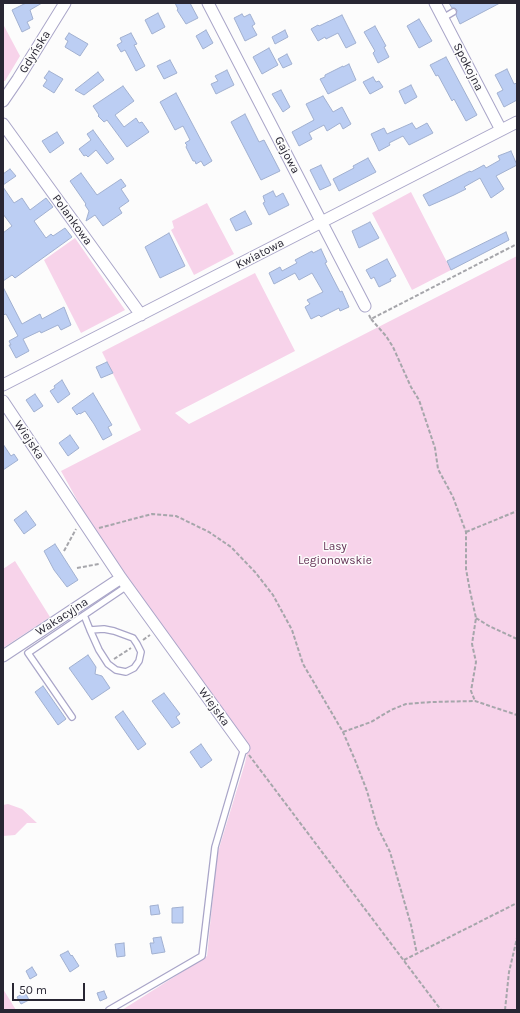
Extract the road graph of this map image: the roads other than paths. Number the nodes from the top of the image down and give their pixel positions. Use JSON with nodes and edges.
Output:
{"nodes":[{"id":1,"x":65,"y":3,"type":"edge"},
{"id":2,"x":208,"y":3,"type":"edge"},
{"id":3,"x":435,"y":3,"type":"edge"},
{"id":4,"x":3,"y":101,"type":"edge"},
{"id":5,"x":517,"y":122,"type":"edge"},
{"id":6,"x":3,"y":124,"type":"edge"},
{"id":7,"x":501,"y":130,"type":"junction"},
{"id":8,"x":322,"y":222,"type":"junction"},
{"id":9,"x":365,"y":306,"type":"road end"},
{"id":10,"x":141,"y":316,"type":"junction"},
{"id":11,"x":3,"y":385,"type":"edge"},
{"id":12,"x":3,"y":401,"type":"edge"},
{"id":13,"x":124,"y":582,"type":"junction"},
{"id":14,"x":84,"y":615,"type":"junction"},
{"id":15,"x":90,"y":630,"type":"junction"},
{"id":16,"x":3,"y":656,"type":"edge"},
{"id":17,"x":72,"y":717,"type":"dead end"},
{"id":18,"x":244,"y":748,"type":"joint"},
{"id":19,"x":109,"y":1010,"type":"edge"}],
"edges":[{"from":1,"to":4,"type":"street","name":"Gdyńska"},
{"from":2,"to":8,"type":"street","name":"Gajowa"},
{"from":3,"to":7,"type":"street","name":"Spokojna"},
{"from":5,"to":7,"type":"street","name":"Kwiatowa"},
{"from":6,"to":10,"type":"street","name":"Polankowa"},
{"from":7,"to":8,"type":"street","name":"Kwiatowa"},
{"from":8,"to":9,"type":"street","name":"Gajowa"},
{"from":8,"to":10,"type":"street","name":"Kwiatowa"},
{"from":10,"to":11,"type":"street","name":"Kwiatowa"},
{"from":12,"to":13,"type":"street","name":"Wiejska"},
{"from":13,"to":14,"type":"lane"},
{"from":13,"to":16,"type":"street","name":"Wakacyjna"},
{"from":13,"to":18,"type":"street","name":"Wiejska"},
{"from":14,"to":15,"type":"lane"},
{"from":14,"to":17,"type":"lane"},
{"from":15,"to":15,"type":"lane"},
{"from":18,"to":19,"type":"lane"}]}
